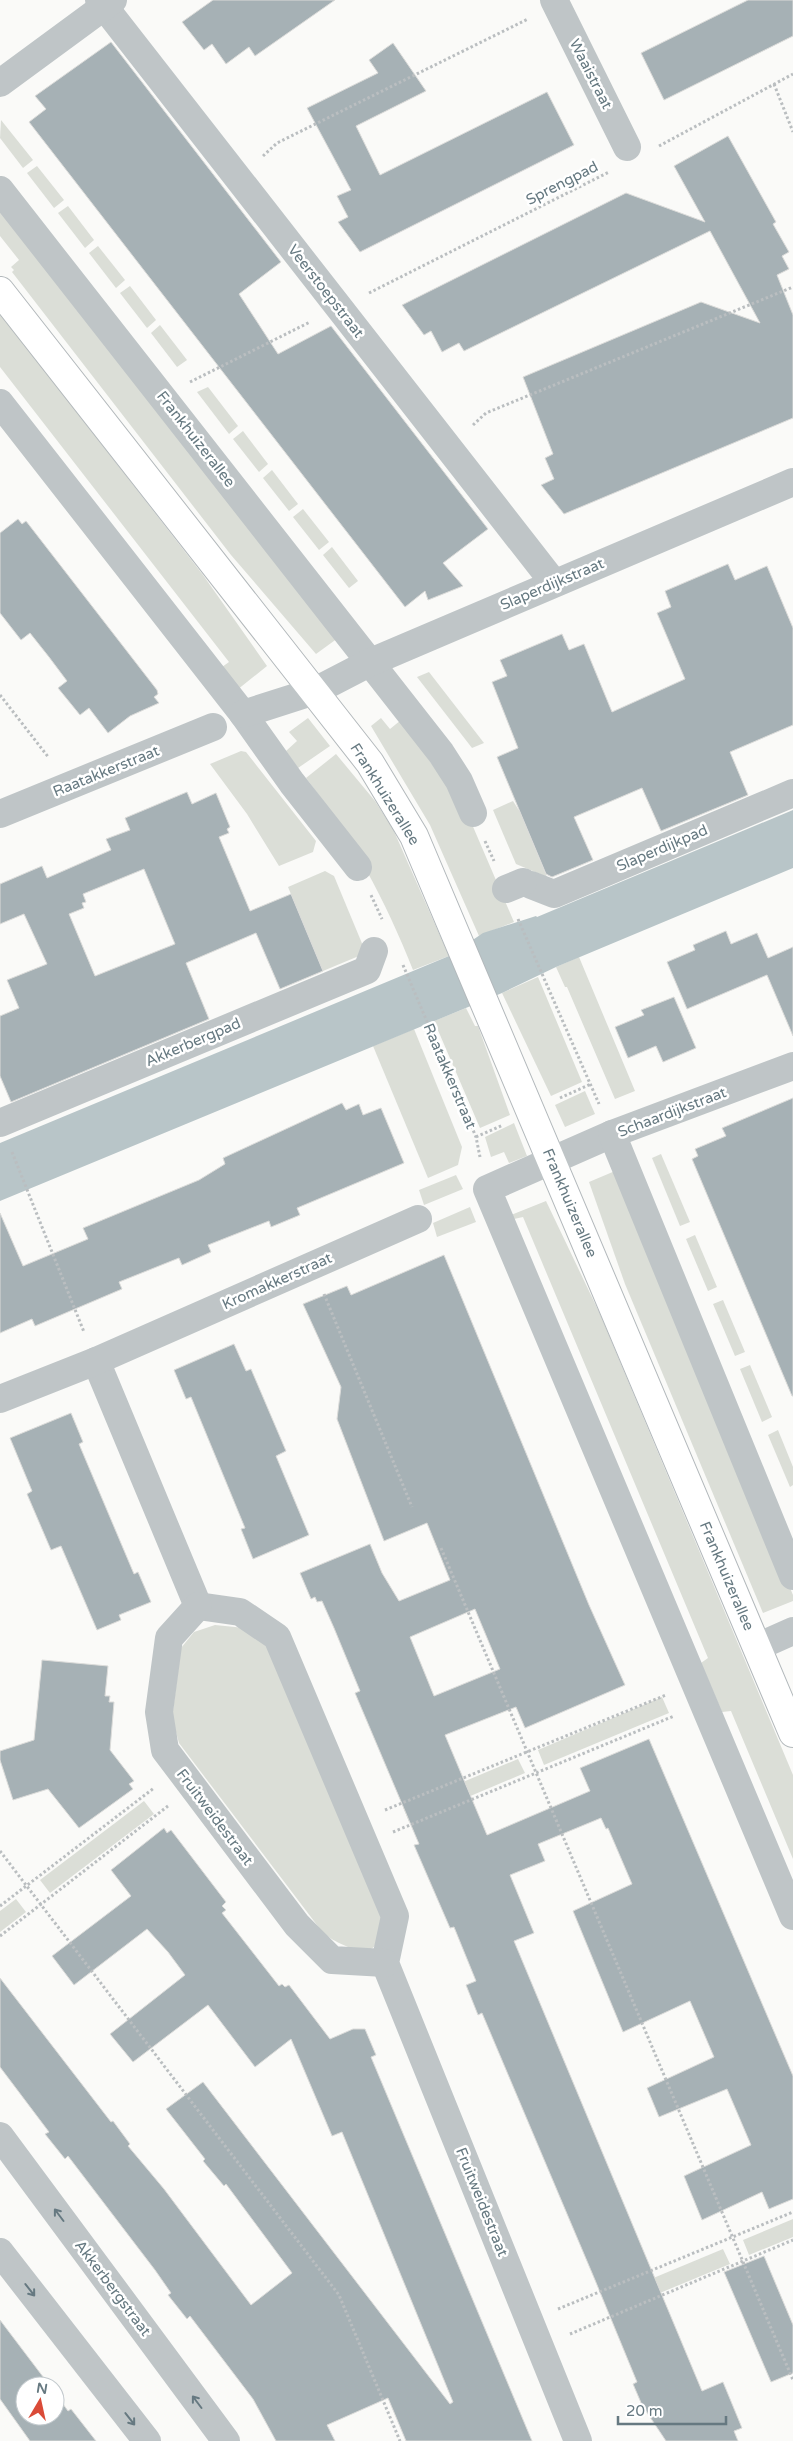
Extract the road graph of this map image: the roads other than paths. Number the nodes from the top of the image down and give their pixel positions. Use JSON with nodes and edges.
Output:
{"nodes":[{"id":1,"x":105,"y":2,"type":"edge"},
{"id":2,"x":555,"y":3,"type":"edge"},
{"id":3,"x":0,"y":82,"type":"edge"},
{"id":4,"x":632,"y":155,"type":"road end"},
{"id":5,"x":0,"y":190,"type":"edge"},
{"id":6,"x":0,"y":290,"type":"edge"},
{"id":7,"x":0,"y":402,"type":"edge"},
{"id":8,"x":793,"y":482,"type":"edge"},
{"id":9,"x":554,"y":583,"type":"junction"},
{"id":10,"x":371,"y":662,"type":"junction"},
{"id":11,"x":315,"y":691,"type":"junction"},
{"id":12,"x":243,"y":714,"type":"junction"},
{"id":13,"x":213,"y":727,"type":"dead end"},
{"id":14,"x":793,"y":793,"type":"edge"},
{"id":15,"x":473,"y":813,"type":"dead end"},
{"id":16,"x":0,"y":814,"type":"edge"},
{"id":17,"x":358,"y":867,"type":"dead end"},
{"id":18,"x":520,"y":885,"type":"dead end"},
{"id":19,"x":388,"y":952,"type":"road end"},
{"id":20,"x":792,"y":1070,"type":"edge"},
{"id":21,"x":4,"y":1133,"type":"edge"},
{"id":22,"x":612,"y":1134,"type":"junction"},
{"id":23,"x":552,"y":1160,"type":"junction"},
{"id":24,"x":418,"y":1219,"type":"dead end"},
{"id":25,"x":96,"y":1361,"type":"junction"},
{"id":26,"x":0,"y":1399,"type":"edge"},
{"id":27,"x":793,"y":1576,"type":"edge"},
{"id":28,"x":198,"y":1606,"type":"junction"},
{"id":29,"x":793,"y":1631,"type":"edge"},
{"id":30,"x":757,"y":1647,"type":"junction"},
{"id":31,"x":793,"y":1733,"type":"edge"},
{"id":32,"x":793,"y":1916,"type":"edge"},
{"id":33,"x":385,"y":1963,"type":"junction"},
{"id":34,"x":0,"y":2136,"type":"edge"},
{"id":35,"x":0,"y":2252,"type":"edge"},
{"id":36,"x":147,"y":2441,"type":"edge"},
{"id":37,"x":226,"y":2441,"type":"edge"},
{"id":38,"x":578,"y":2441,"type":"edge"}],
"edges":[{"from":1,"to":3,"type":"street"},
{"from":1,"to":9,"type":"street","name":"Veerstoepstraat"},
{"from":2,"to":4,"type":"street","name":"Waaistraat"},
{"from":5,"to":10,"type":"street","name":"Frankhuizerallee"},
{"from":6,"to":11,"type":"main road","name":"Frankhuizerallee"},
{"from":7,"to":12,"type":"street"},
{"from":8,"to":9,"type":"street","name":"Slaperdijkstraat"},
{"from":9,"to":10,"type":"street","name":"Slaperdijkstraat"},
{"from":10,"to":11,"type":"street","name":"Slaperdijkstraat"},
{"from":10,"to":15,"type":"street","name":"Frankhuizerallee"},
{"from":11,"to":12,"type":"street"},
{"from":11,"to":23,"type":"main road","name":"Frankhuizerallee"},
{"from":12,"to":17,"type":"street"},
{"from":13,"to":16,"type":"street","name":"Raatakkerstraat"},
{"from":14,"to":18,"type":"street","name":"Slaperdijkpad"},
{"from":19,"to":21,"type":"street","name":"Akkerbergpad"},
{"from":20,"to":22,"type":"street","name":"Schaardijkstraat"},
{"from":22,"to":23,"type":"street","name":"Schaardijkstraat"},
{"from":22,"to":27,"type":"street"},
{"from":23,"to":30,"type":"main road","name":"Frankhuizerallee"},
{"from":23,"to":32,"type":"street"},
{"from":24,"to":25,"type":"street","name":"Kromakkerstraat"},
{"from":25,"to":26,"type":"street","name":"Kromakkerstraat"},
{"from":25,"to":28,"type":"street"},
{"from":28,"to":33,"type":"street"},
{"from":28,"to":33,"type":"street","name":"Fruitweidestraat"},
{"from":29,"to":30,"type":"street"},
{"from":30,"to":31,"type":"main road","name":"Frankhuizerallee"},
{"from":33,"to":38,"type":"street","name":"Fruitweidestraat"},
{"from":37,"to":34,"type":"street","name":"Akkerbergstraat","one_way":true},
{"from":35,"to":36,"type":"street","one_way":true}]}
